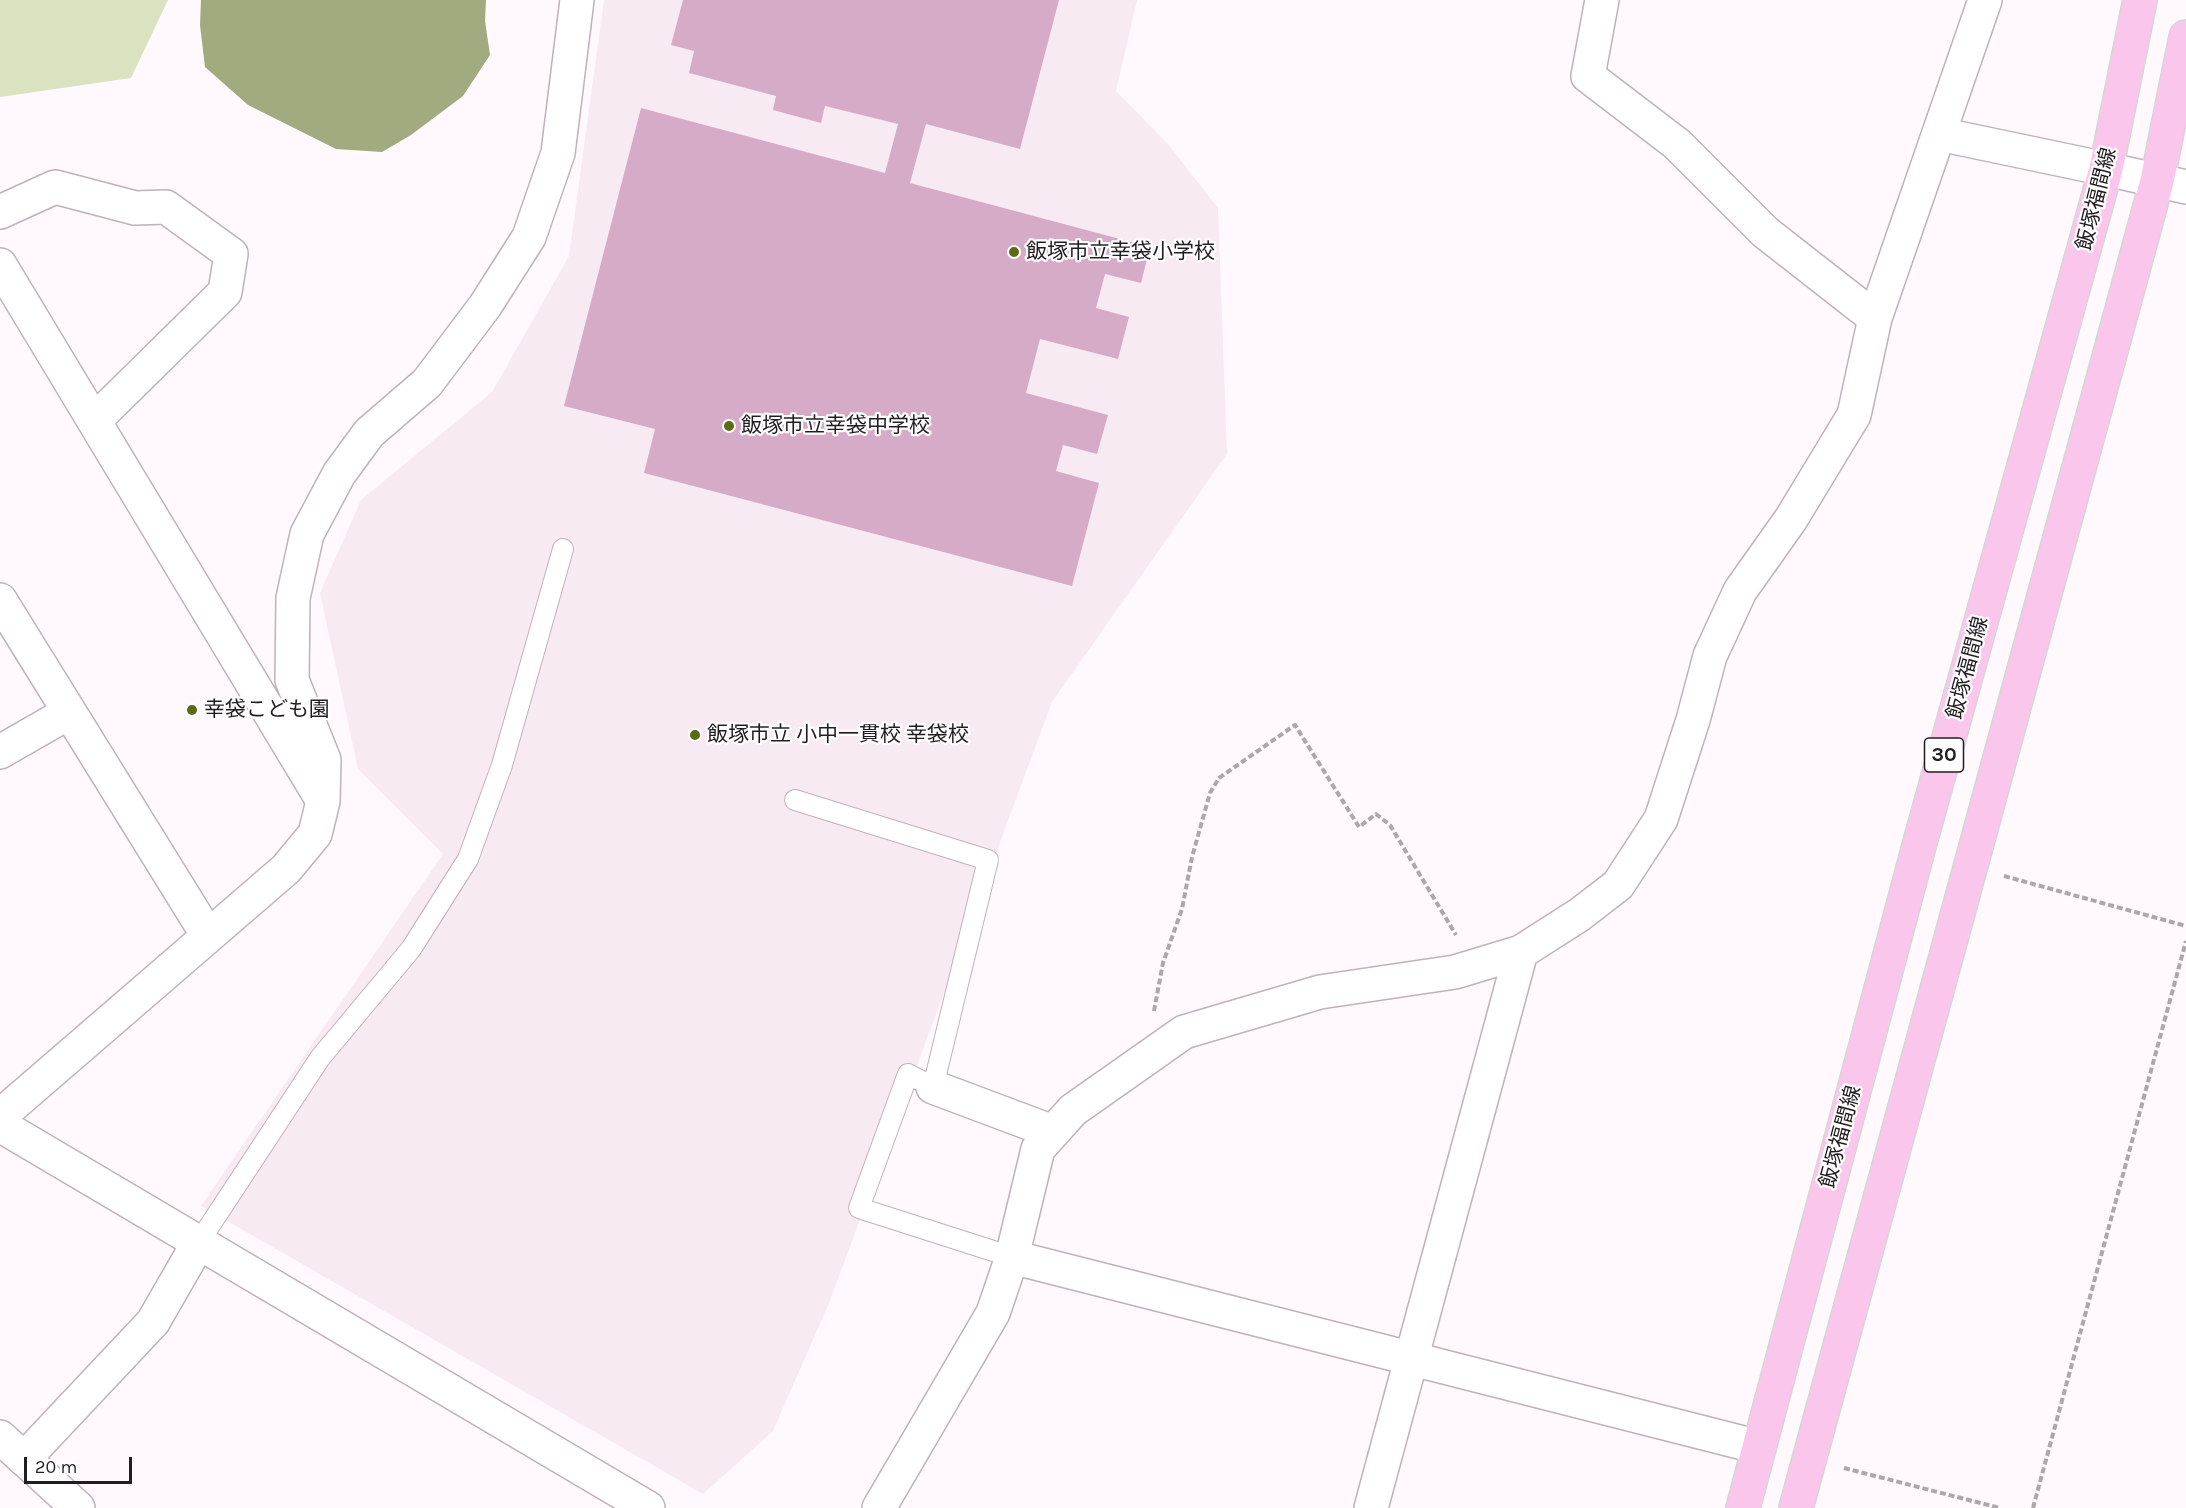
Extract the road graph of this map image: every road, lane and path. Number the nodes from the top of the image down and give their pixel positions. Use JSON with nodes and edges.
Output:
{"nodes":[{"id":1,"x":578,"y":0,"type":"edge"},
{"id":2,"x":1602,"y":0,"type":"edge"},
{"id":3,"x":1985,"y":0,"type":"edge"},
{"id":4,"x":2140,"y":0,"type":"edge"},
{"id":5,"x":2186,"y":37,"type":"edge"},
{"id":6,"x":1940,"y":134,"type":"junction"},
{"id":7,"x":2106,"y":169,"type":"junction"},
{"id":8,"x":2172,"y":184,"type":"edge"},
{"id":9,"x":0,"y":212,"type":"edge"},
{"id":10,"x":0,"y":265,"type":"edge"},
{"id":11,"x":1875,"y":318,"type":"junction"},
{"id":12,"x":94,"y":421,"type":"junction"},
{"id":13,"x":563,"y":549,"type":"dead end"},
{"id":14,"x":0,"y":600,"type":"edge"},
{"id":15,"x":68,"y":713,"type":"junction"},
{"id":16,"x":0,"y":752,"type":"edge"},
{"id":17,"x":795,"y":800,"type":"dead end"},
{"id":18,"x":323,"y":801,"type":"junction"},
{"id":19,"x":1969,"y":866,"type":"junction"},
{"id":20,"x":2186,"y":926,"type":"edge"},
{"id":21,"x":207,"y":934,"type":"junction"},
{"id":22,"x":2186,"y":940,"type":"edge"},
{"id":23,"x":1521,"y":952,"type":"junction"},
{"id":24,"x":1469,"y":967,"type":"junction"},
{"id":25,"x":1169,"y":1043,"type":"junction"},
{"id":26,"x":933,"y":1087,"type":"junction"},
{"id":27,"x":0,"y":1116,"type":"edge"},
{"id":28,"x":0,"y":1125,"type":"edge"},
{"id":29,"x":1053,"y":1132,"type":"junction"},
{"id":30,"x":198,"y":1242,"type":"junction"},
{"id":31,"x":1012,"y":1257,"type":"junction"},
{"id":32,"x":1410,"y":1358,"type":"junction"},
{"id":33,"x":0,"y":1437,"type":"edge"},
{"id":34,"x":1759,"y":1447,"type":"junction"},
{"id":35,"x":24,"y":1459,"type":"junction"},
{"id":36,"x":1808,"y":1459,"type":"junction"},
{"id":37,"x":78,"y":1508,"type":"edge"},
{"id":38,"x":648,"y":1508,"type":"edge"},
{"id":39,"x":879,"y":1508,"type":"edge"},
{"id":40,"x":1371,"y":1508,"type":"edge"},
{"id":41,"x":1743,"y":1508,"type":"edge"},
{"id":42,"x":1796,"y":1508,"type":"edge"},
{"id":43,"x":2000,"y":1508,"type":"edge"},
{"id":44,"x":2033,"y":1508,"type":"edge"}],
"edges":[{"from":1,"to":18,"type":"street"},
{"from":2,"to":11,"type":"street"},
{"from":3,"to":6,"type":"street"},
{"from":4,"to":7,"type":"main road","name":"飯塚福間線","number":"30"},
{"from":5,"to":8,"type":"main road","number":"30"},
{"from":6,"to":7,"type":"street"},
{"from":6,"to":11,"type":"street"},
{"from":7,"to":8,"type":"street"},
{"from":7,"to":34,"type":"main road","name":"飯塚福間線","number":"30"},
{"from":8,"to":19,"type":"main road","number":"30"},
{"from":9,"to":12,"type":"street"},
{"from":10,"to":12,"type":"street"},
{"from":11,"to":23,"type":"street"},
{"from":12,"to":18,"type":"street"},
{"from":13,"to":30,"type":"lane"},
{"from":14,"to":15,"type":"street"},
{"from":15,"to":16,"type":"street"},
{"from":15,"to":21,"type":"street"},
{"from":17,"to":26,"type":"lane"},
{"from":18,"to":21,"type":"street"},
{"from":19,"to":20,"type":"path"},
{"from":19,"to":36,"type":"main road","number":"30"},
{"from":21,"to":27,"type":"street"},
{"from":22,"to":44,"type":"path"},
{"from":23,"to":24,"type":"street"},
{"from":23,"to":32,"type":"street"},
{"from":24,"to":25,"type":"street"},
{"from":24,"to":25,"type":"path"},
{"from":25,"to":29,"type":"street"},
{"from":26,"to":29,"type":"street"},
{"from":26,"to":31,"type":"lane"},
{"from":28,"to":30,"type":"street"},
{"from":29,"to":31,"type":"street"},
{"from":30,"to":35,"type":"street"},
{"from":30,"to":38,"type":"street"},
{"from":31,"to":32,"type":"street"},
{"from":31,"to":39,"type":"street"},
{"from":32,"to":34,"type":"street"},
{"from":32,"to":40,"type":"street"},
{"from":33,"to":35,"type":"street"},
{"from":34,"to":41,"type":"main road","name":"飯塚福間線","number":"30"},
{"from":35,"to":37,"type":"street"},
{"from":36,"to":42,"type":"main road","number":"30"},
{"from":36,"to":43,"type":"path"}]}
